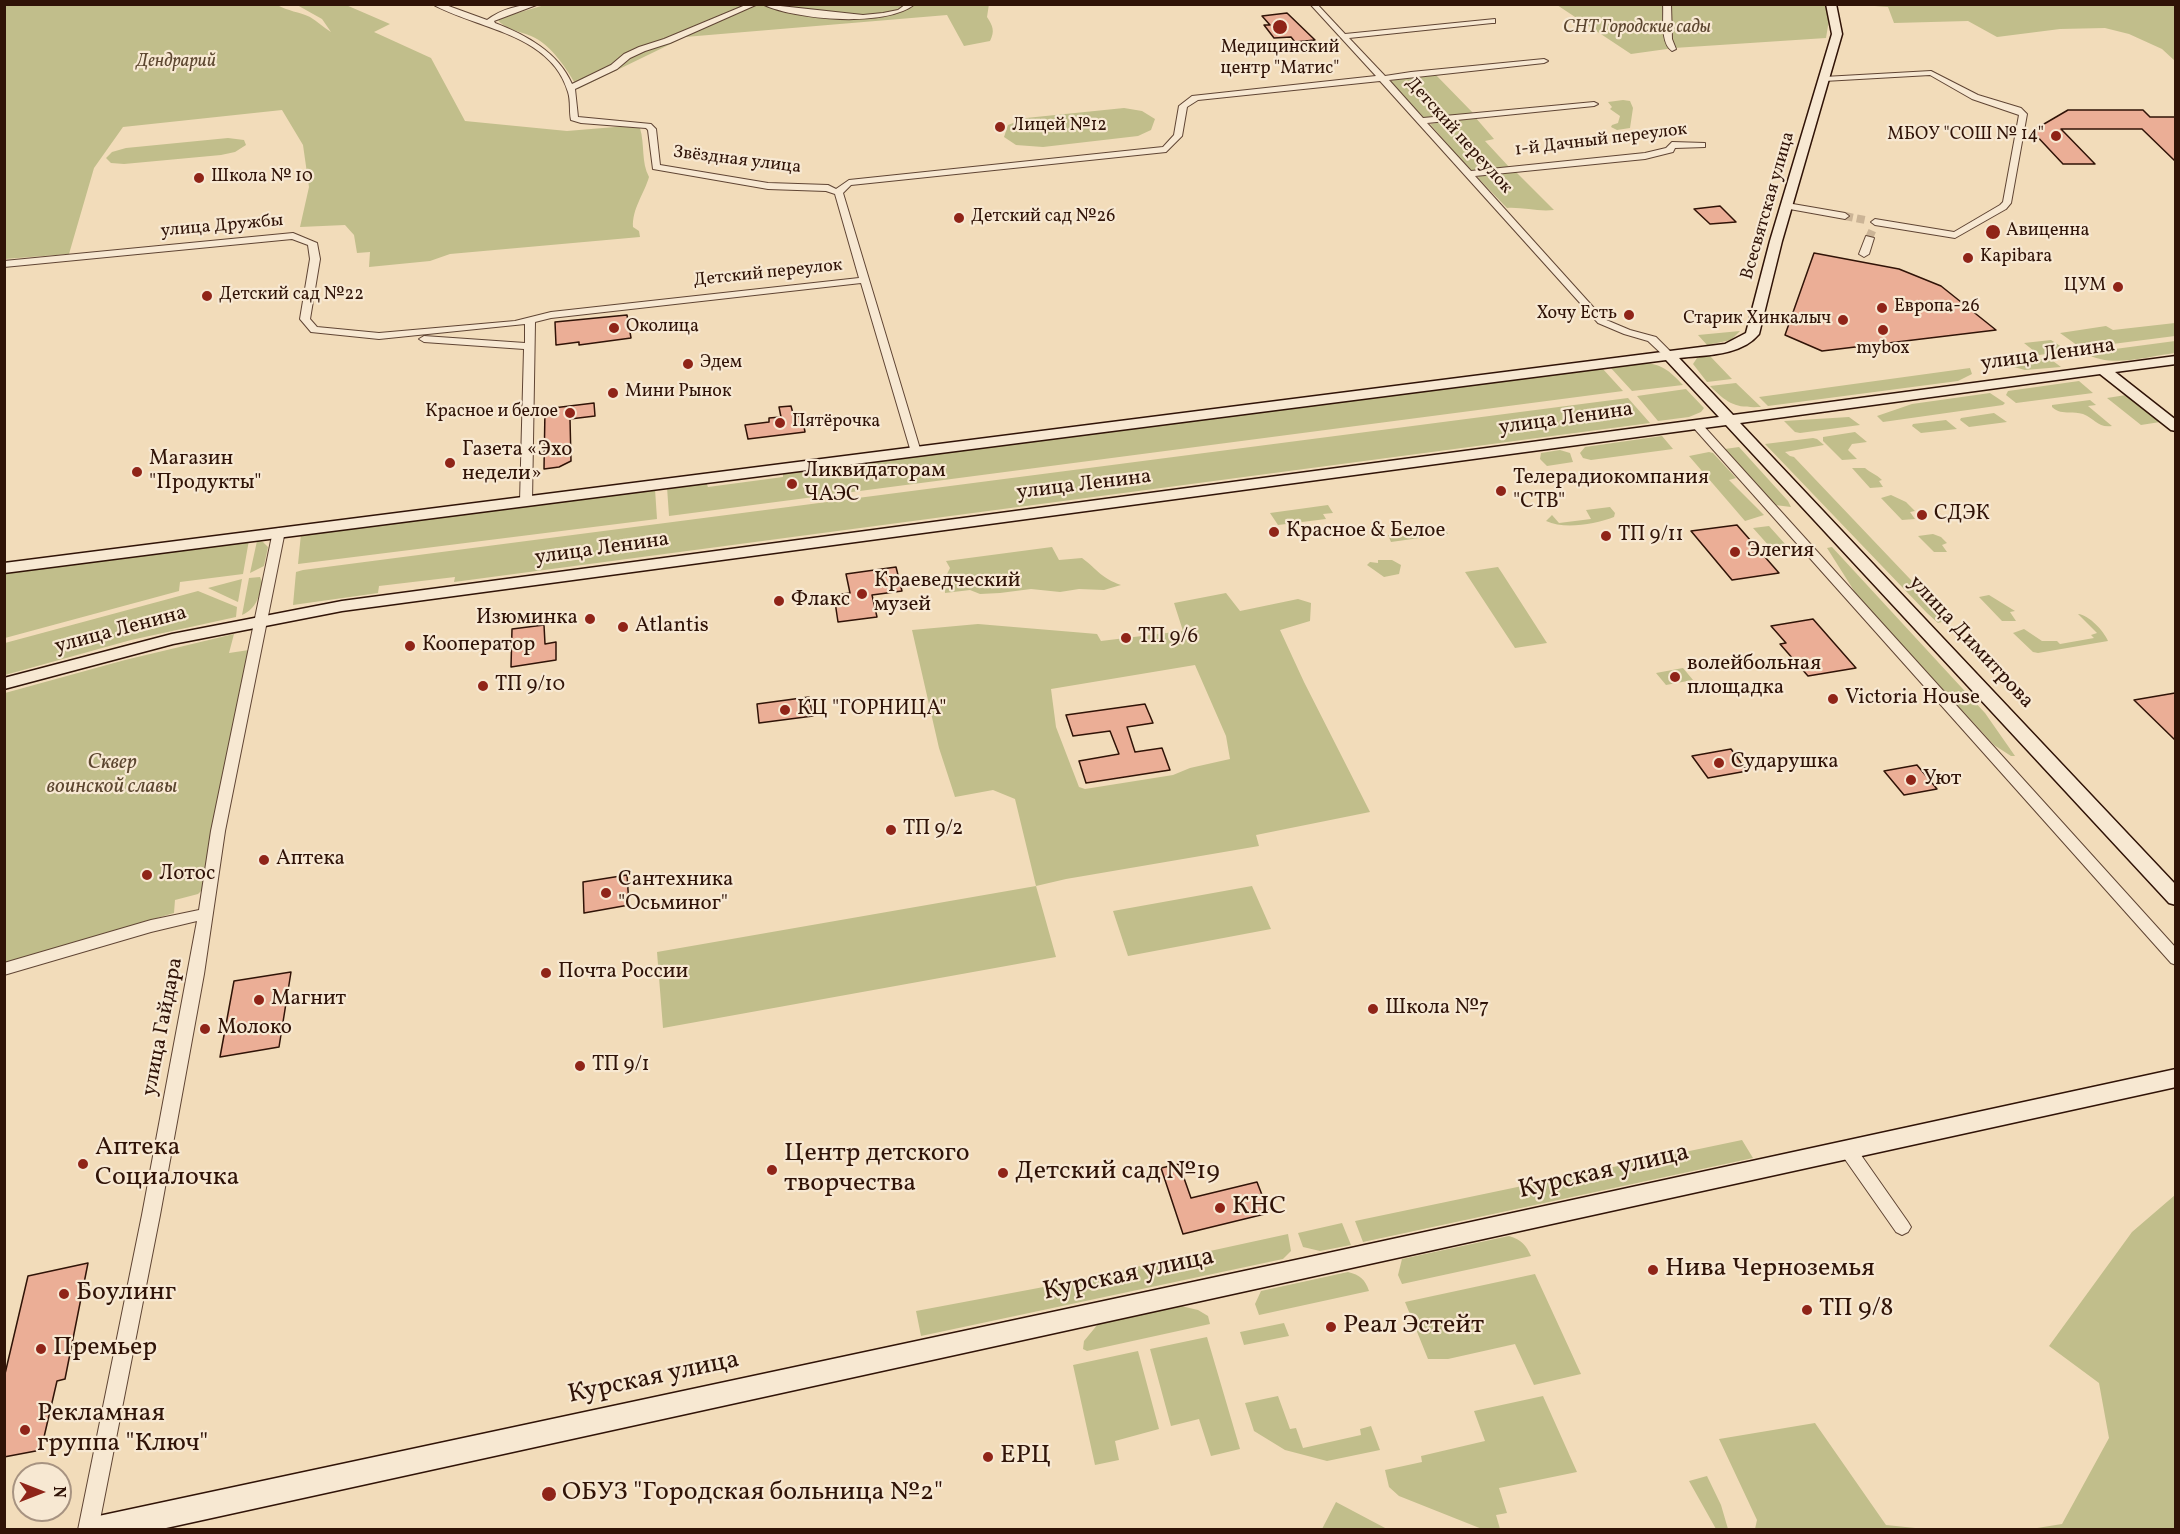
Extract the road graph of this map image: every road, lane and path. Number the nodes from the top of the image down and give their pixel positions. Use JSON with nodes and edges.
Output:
{"nodes":[{"id":1,"x":435,"y":4,"type":"edge"},
{"id":2,"x":536,"y":4,"type":"edge"},
{"id":3,"x":755,"y":4,"type":"edge"},
{"id":4,"x":765,"y":4,"type":"edge"},
{"id":5,"x":912,"y":4,"type":"edge"},
{"id":6,"x":1313,"y":4,"type":"edge"},
{"id":7,"x":1667,"y":4,"type":"edge"},
{"id":8,"x":1831,"y":4,"type":"edge"},
{"id":9,"x":1492,"y":21,"type":"dead end"},
{"id":10,"x":492,"y":26,"type":"junction"},
{"id":11,"x":1344,"y":36,"type":"junction"},
{"id":12,"x":1672,"y":49,"type":"dead end"},
{"id":13,"x":1544,"y":61,"type":"dead end"},
{"id":14,"x":1383,"y":79,"type":"junction"},
{"id":15,"x":1824,"y":79,"type":"junction"},
{"id":16,"x":572,"y":87,"type":"junction"},
{"id":17,"x":1594,"y":104,"type":"dead end"},
{"id":18,"x":1421,"y":121,"type":"junction"},
{"id":19,"x":1702,"y":145,"type":"dead end"},
{"id":20,"x":1469,"y":174,"type":"junction"},
{"id":21,"x":839,"y":193,"type":"junction"},
{"id":22,"x":1787,"y":206,"type":"junction"},
{"id":23,"x":1845,"y":216,"type":"tunnel mouth"},
{"id":24,"x":1864,"y":254,"type":"dead end"},
{"id":25,"x":4,"y":264,"type":"edge"},
{"id":26,"x":864,"y":280,"type":"junction"},
{"id":27,"x":530,"y":320,"type":"junction"},
{"id":28,"x":379,"y":336,"type":"junction"},
{"id":29,"x":529,"y":346,"type":"junction"},
{"id":30,"x":1669,"y":355,"type":"junction"},
{"id":31,"x":2175,"y":360,"type":"edge"},
{"id":32,"x":2103,"y":370,"type":"junction"},
{"id":33,"x":1729,"y":420,"type":"junction"},
{"id":34,"x":1696,"y":424,"type":"junction"},
{"id":35,"x":2175,"y":427,"type":"edge"},
{"id":36,"x":916,"y":452,"type":"junction"},
{"id":37,"x":526,"y":501,"type":"junction"},
{"id":38,"x":279,"y":531,"type":"junction"},
{"id":39,"x":4,"y":568,"type":"edge"},
{"id":40,"x":262,"y":620,"type":"junction"},
{"id":41,"x":4,"y":684,"type":"edge"},
{"id":42,"x":2175,"y":898,"type":"edge"},
{"id":43,"x":205,"y":914,"type":"junction"},
{"id":44,"x":2175,"y":959,"type":"edge"},
{"id":45,"x":4,"y":969,"type":"edge"},
{"id":46,"x":2175,"y":1078,"type":"edge"},
{"id":47,"x":1848,"y":1150,"type":"junction"},
{"id":48,"x":1902,"y":1227,"type":"dead end"},
{"id":49,"x":88,"y":1530,"type":"edge"},
{"id":50,"x":94,"y":1530,"type":"edge"}],
"edges":[{"from":1,"to":10,"type":"street"},
{"from":2,"to":10,"type":"street"},
{"from":3,"to":16,"type":"street"},
{"from":4,"to":5,"type":"street"},
{"from":6,"to":11,"type":"street"},
{"from":7,"to":12,"type":"street"},
{"from":8,"to":15,"type":"main road","name":"Всесвятская улица"},
{"from":9,"to":11,"type":"street"},
{"from":10,"to":16,"type":"street"},
{"from":11,"to":14,"type":"street"},
{"from":13,"to":14,"type":"street"},
{"from":14,"to":18,"type":"street","name":"Детский переулок"},
{"from":14,"to":21,"type":"street","name":"Детский переулок"},
{"from":15,"to":22,"type":"main road","name":"Всесвятская улица"},
{"from":15,"to":24,"type":"street"},
{"from":16,"to":21,"type":"street","name":"Звёздная улица"},
{"from":17,"to":18,"type":"street"},
{"from":18,"to":20,"type":"street","name":"Детский переулок"},
{"from":19,"to":20,"type":"street","name":"1-й Дачный переулок"},
{"from":20,"to":30,"type":"street","name":"Детский переулок"},
{"from":21,"to":26,"type":"street","name":"Детский переулок"},
{"from":22,"to":23,"type":"street"},
{"from":22,"to":30,"type":"main road","name":"Всесвятская улица"},
{"from":25,"to":28,"type":"street","name":"улица Дружбы"},
{"from":26,"to":27,"type":"street","name":"Детский переулок"},
{"from":26,"to":36,"type":"street"},
{"from":27,"to":28,"type":"street","name":"улица Дружбы"},
{"from":27,"to":29,"type":"street"},
{"from":28,"to":29,"type":"street"},
{"from":29,"to":37,"type":"street"},
{"from":30,"to":33,"type":"main road","name":"улица Димитрова"},
{"from":30,"to":36,"type":"main road","name":"Всесвятская улица"},
{"from":31,"to":32,"type":"main road","name":"улица Ленина"},
{"from":32,"to":33,"type":"main road","name":"улица Ленина"},
{"from":32,"to":35,"type":"main road"},
{"from":33,"to":34,"type":"main road","name":"улица Ленина"},
{"from":33,"to":42,"type":"main road","name":"улица Димитрова"},
{"from":34,"to":40,"type":"main road","name":"улица Ленина"},
{"from":34,"to":44,"type":"street"},
{"from":36,"to":37,"type":"main road","name":"Всесвятская улица"},
{"from":37,"to":38,"type":"main road","name":"Всесвятская улица"},
{"from":38,"to":39,"type":"main road","name":"Всесвятская улица"},
{"from":38,"to":40,"type":"street","name":"улица Гайдара"},
{"from":40,"to":41,"type":"main road","name":"улица Ленина"},
{"from":40,"to":43,"type":"street","name":"улица Гайдара"},
{"from":43,"to":45,"type":"street"},
{"from":43,"to":49,"type":"street","name":"улица Гайдара"},
{"from":46,"to":47,"type":"main road","name":"Курская улица"},
{"from":47,"to":48,"type":"street"},
{"from":47,"to":50,"type":"main road","name":"Курская улица"}]}
